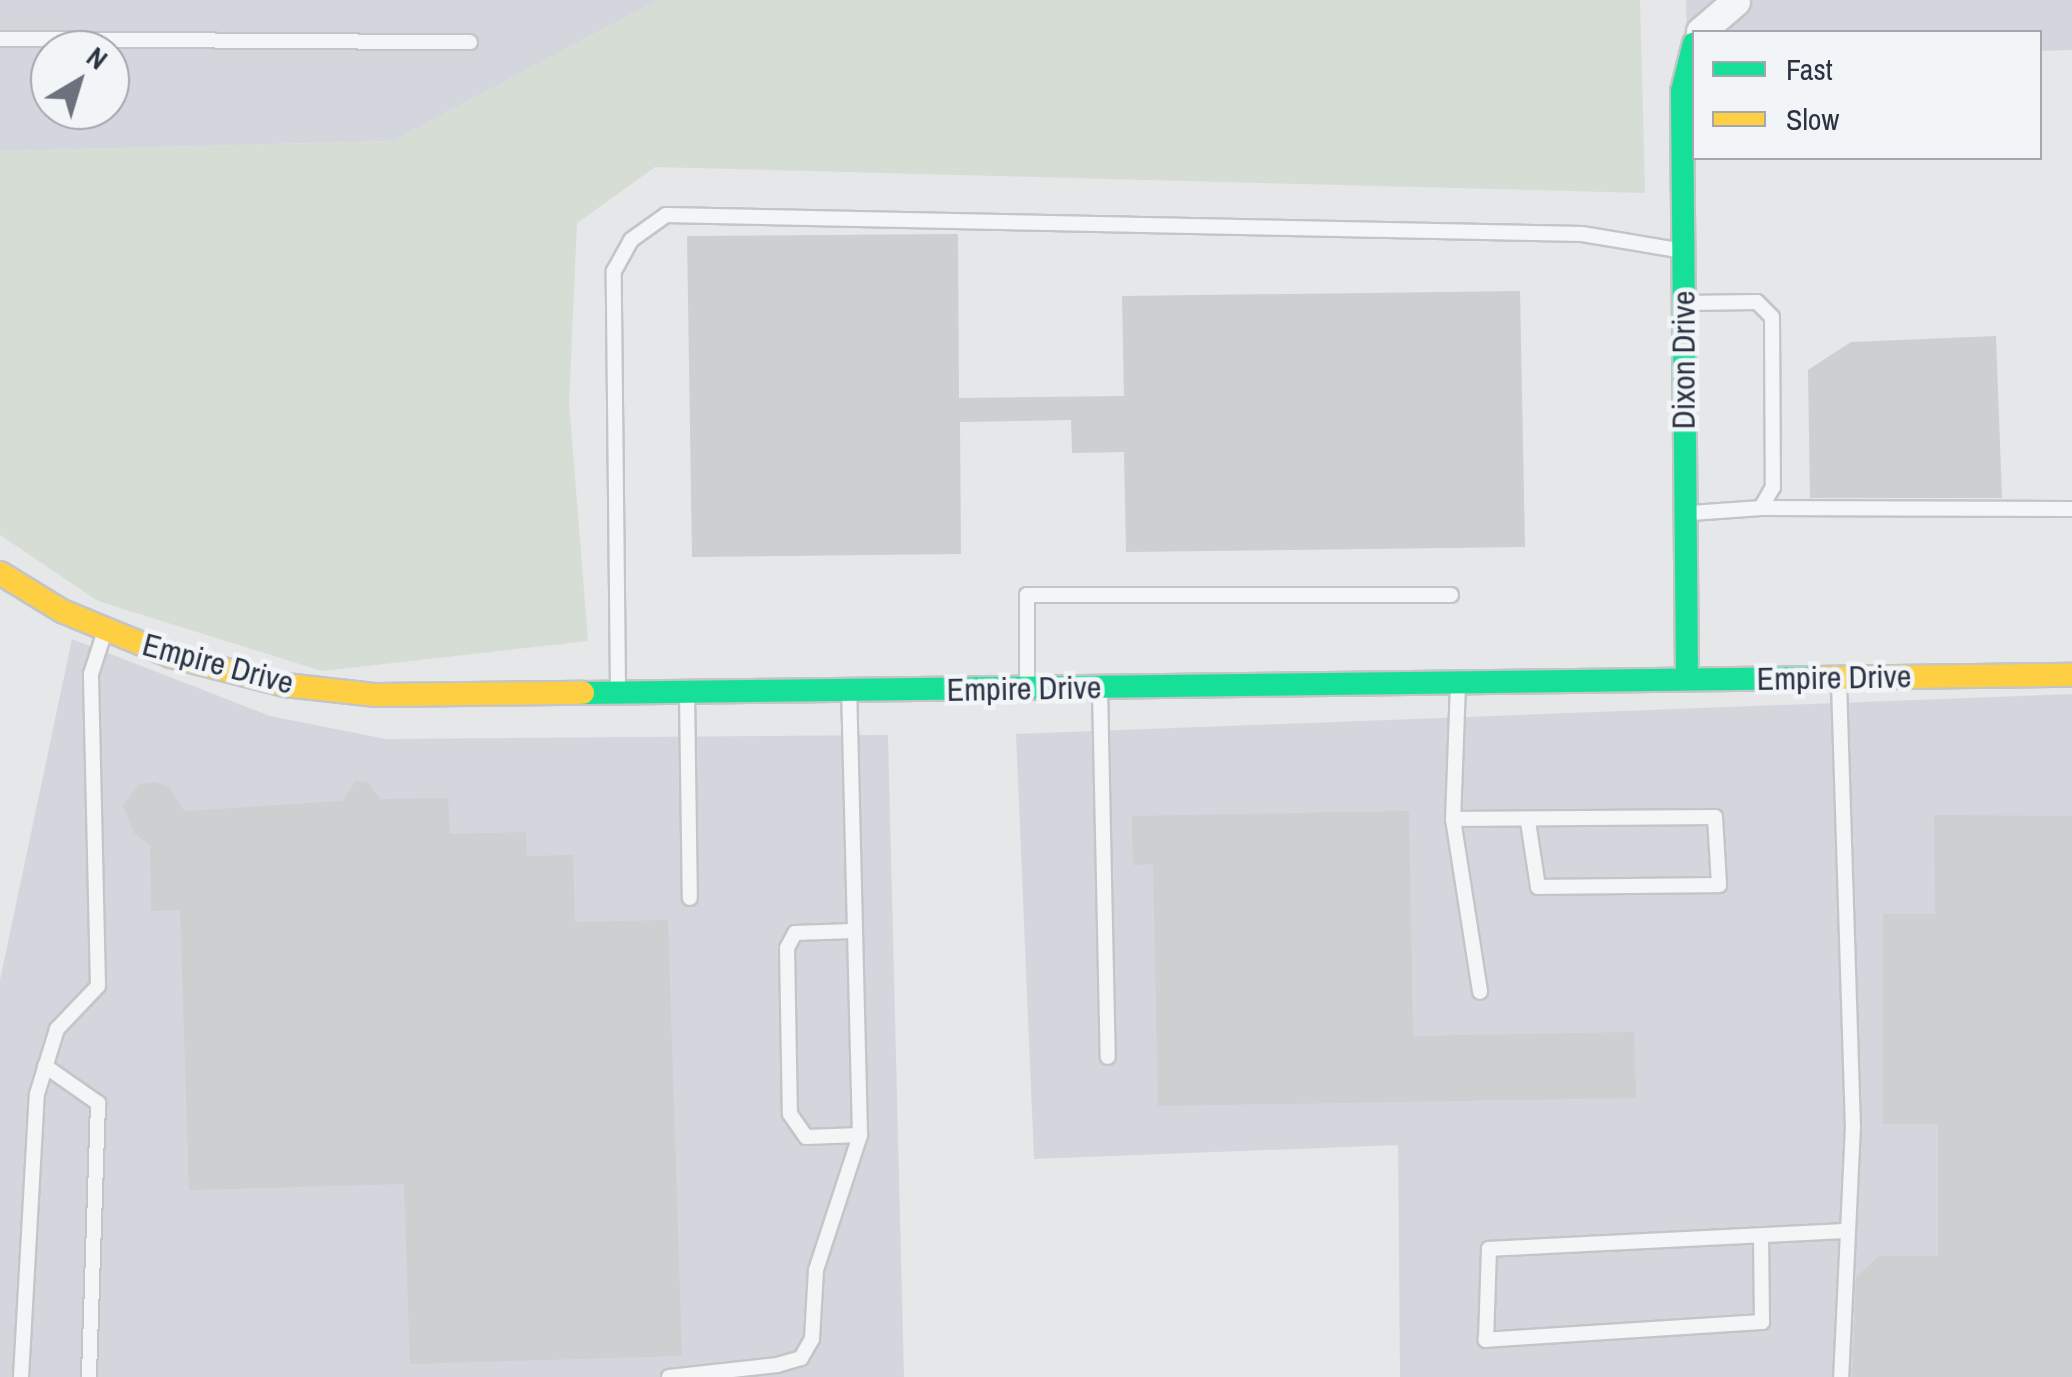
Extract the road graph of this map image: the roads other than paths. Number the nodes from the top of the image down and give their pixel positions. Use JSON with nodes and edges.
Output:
{"nodes":[{"id":1,"x":1738,"y":1,"type":"edge"},
{"id":2,"x":1703,"y":30,"type":"edge"},
{"id":3,"x":0,"y":40,"type":"edge"},
{"id":4,"x":470,"y":42,"type":"dead end"},
{"id":5,"x":1692,"y":50,"type":"edge"},
{"id":6,"x":1684,"y":251,"type":"junction"},
{"id":7,"x":1684,"y":302,"type":"junction"},
{"id":8,"x":1761,"y":508,"type":"junction"},
{"id":9,"x":2071,"y":509,"type":"edge"},
{"id":10,"x":1685,"y":514,"type":"junction"},
{"id":11,"x":0,"y":573,"type":"edge"},
{"id":12,"x":1451,"y":594,"type":"dead end"},
{"id":13,"x":106,"y":630,"type":"junction"},
{"id":14,"x":2072,"y":675,"type":"edge"},
{"id":15,"x":1838,"y":678,"type":"junction"},
{"id":16,"x":1687,"y":679,"type":"junction"},
{"id":17,"x":1458,"y":683,"type":"junction"},
{"id":18,"x":1100,"y":688,"type":"junction"},
{"id":19,"x":1027,"y":689,"type":"junction"},
{"id":20,"x":850,"y":691,"type":"junction"},
{"id":21,"x":618,"y":693,"type":"junction"},
{"id":22,"x":687,"y":693,"type":"junction"},
{"id":23,"x":1452,"y":820,"type":"junction"},
{"id":24,"x":1528,"y":822,"type":"junction"},
{"id":25,"x":690,"y":898,"type":"dead end"},
{"id":26,"x":852,"y":931,"type":"junction"},
{"id":27,"x":1480,"y":992,"type":"dead end"},
{"id":28,"x":1108,"y":1057,"type":"dead end"},
{"id":29,"x":45,"y":1066,"type":"junction"},
{"id":30,"x":860,"y":1134,"type":"junction"},
{"id":31,"x":1843,"y":1231,"type":"junction"},
{"id":32,"x":1761,"y":1238,"type":"junction"},
{"id":33,"x":21,"y":1377,"type":"edge"},
{"id":34,"x":89,"y":1377,"type":"edge"},
{"id":35,"x":670,"y":1377,"type":"edge"},
{"id":36,"x":1841,"y":1377,"type":"edge"}],
"edges":[{"from":1,"to":2,"type":"street"},
{"from":3,"to":4,"type":"lane"},
{"from":5,"to":6,"type":"street","name":"Dixon Drive"},
{"from":6,"to":7,"type":"street","name":"Dixon Drive"},
{"from":6,"to":21,"type":"lane"},
{"from":7,"to":8,"type":"lane"},
{"from":7,"to":10,"type":"street","name":"Dixon Drive"},
{"from":8,"to":9,"type":"lane"},
{"from":8,"to":10,"type":"lane"},
{"from":10,"to":16,"type":"street","name":"Dixon Drive"},
{"from":11,"to":13,"type":"street","name":"Empire Drive"},
{"from":12,"to":19,"type":"lane"},
{"from":13,"to":21,"type":"street","name":"Empire Drive"},
{"from":13,"to":29,"type":"lane"},
{"from":14,"to":15,"type":"street","name":"Empire Drive"},
{"from":15,"to":16,"type":"street","name":"Empire Drive"},
{"from":15,"to":31,"type":"lane"},
{"from":16,"to":17,"type":"street","name":"Empire Drive"},
{"from":17,"to":18,"type":"street","name":"Empire Drive"},
{"from":17,"to":23,"type":"lane"},
{"from":18,"to":19,"type":"street","name":"Empire Drive"},
{"from":18,"to":28,"type":"lane"},
{"from":19,"to":20,"type":"street","name":"Empire Drive"},
{"from":20,"to":22,"type":"street","name":"Empire Drive"},
{"from":20,"to":26,"type":"lane"},
{"from":21,"to":22,"type":"street","name":"Empire Drive"},
{"from":22,"to":25,"type":"lane"},
{"from":23,"to":24,"type":"lane"},
{"from":23,"to":27,"type":"lane"},
{"from":24,"to":24,"type":"lane"},
{"from":26,"to":30,"type":"lane"},
{"from":26,"to":30,"type":"lane"},
{"from":29,"to":33,"type":"lane"},
{"from":29,"to":34,"type":"lane"},
{"from":30,"to":35,"type":"lane"},
{"from":31,"to":32,"type":"lane"},
{"from":31,"to":36,"type":"lane"},
{"from":32,"to":32,"type":"lane"}]}
